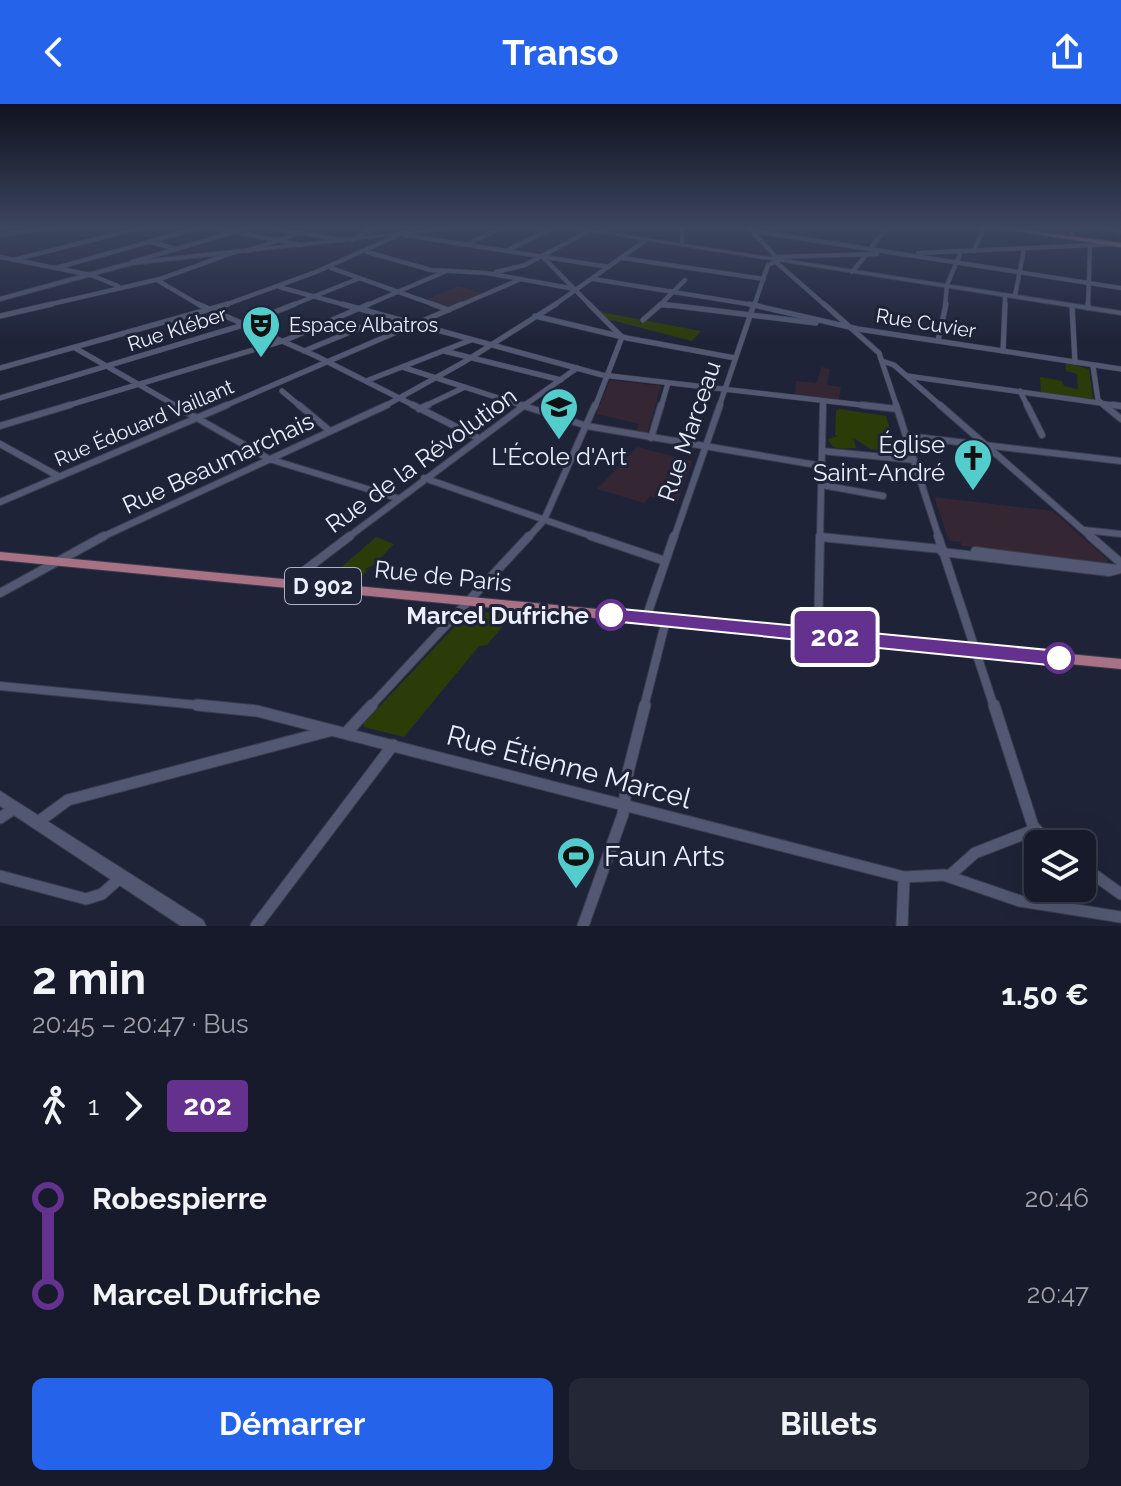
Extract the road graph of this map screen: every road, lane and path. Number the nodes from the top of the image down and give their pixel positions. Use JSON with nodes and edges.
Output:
{"nodes":[{"id":1,"x":43,"y":265,"type":"edge"},
{"id":2,"x":66,"y":265,"type":"edge"},
{"id":3,"x":122,"y":265,"type":"edge"},
{"id":4,"x":198,"y":265,"type":"edge"},
{"id":5,"x":337,"y":265,"type":"edge"},
{"id":6,"x":418,"y":265,"type":"edge"},
{"id":7,"x":523,"y":265,"type":"edge"},
{"id":8,"x":552,"y":265,"type":"edge"},
{"id":9,"x":599,"y":265,"type":"edge"},
{"id":10,"x":672,"y":265,"type":"edge"},
{"id":11,"x":768,"y":265,"type":"edge"},
{"id":12,"x":783,"y":265,"type":"edge"},
{"id":13,"x":811,"y":265,"type":"edge"},
{"id":14,"x":857,"y":265,"type":"edge"},
{"id":15,"x":956,"y":265,"type":"edge"},
{"id":16,"x":978,"y":265,"type":"edge"},
{"id":17,"x":1022,"y":265,"type":"edge"},
{"id":18,"x":1089,"y":265,"type":"edge"},
{"id":19,"x":609,"y":267,"type":"joint"},
{"id":20,"x":56,"y":268,"type":"junction"},
{"id":21,"x":331,"y":268,"type":"junction"},
{"id":22,"x":444,"y":272,"type":"junction"},
{"id":23,"x":852,"y":272,"type":"junction"},
{"id":24,"x":1020,"y":272,"type":"junction"},
{"id":25,"x":487,"y":273,"type":"junction"},
{"id":26,"x":88,"y":274,"type":"junction"},
{"id":27,"x":360,"y":278,"type":"junction"},
{"id":28,"x":521,"y":279,"type":"junction"},
{"id":29,"x":593,"y":279,"type":"junction"},
{"id":30,"x":764,"y":279,"type":"junction"},
{"id":31,"x":157,"y":280,"type":"junction"},
{"id":32,"x":685,"y":280,"type":"dead end"},
{"id":33,"x":1089,"y":283,"type":"junction"},
{"id":34,"x":948,"y":286,"type":"junction"},
{"id":35,"x":120,"y":287,"type":"junction"},
{"id":36,"x":279,"y":287,"type":"junction"},
{"id":37,"x":1121,"y":288,"type":"edge"},
{"id":38,"x":577,"y":290,"type":"junction"},
{"id":39,"x":400,"y":292,"type":"junction"},
{"id":40,"x":672,"y":292,"type":"junction"},
{"id":41,"x":1005,"y":295,"type":"junction"},
{"id":42,"x":313,"y":296,"type":"junction"},
{"id":43,"x":1015,"y":296,"type":"junction"},
{"id":44,"x":0,"y":299,"type":"edge"},
{"id":45,"x":660,"y":305,"type":"junction"},
{"id":46,"x":755,"y":305,"type":"junction"},
{"id":47,"x":1072,"y":306,"type":"junction"},
{"id":48,"x":1088,"y":308,"type":"junction"},
{"id":49,"x":361,"y":309,"type":"junction"},
{"id":50,"x":208,"y":310,"type":"junction"},
{"id":51,"x":449,"y":310,"type":"junction"},
{"id":52,"x":1121,"y":313,"type":"edge"},
{"id":53,"x":0,"y":316,"type":"edge"},
{"id":54,"x":535,"y":316,"type":"junction"},
{"id":55,"x":750,"y":317,"type":"junction"},
{"id":56,"x":643,"y":320,"type":"dead end"},
{"id":57,"x":333,"y":321,"type":"junction"},
{"id":58,"x":834,"y":323,"type":"junction"},
{"id":59,"x":416,"y":324,"type":"junction"},
{"id":60,"x":243,"y":325,"type":"junction"},
{"id":61,"x":853,"y":328,"type":"junction"},
{"id":62,"x":622,"y":337,"type":"junction"},
{"id":63,"x":472,"y":340,"type":"junction"},
{"id":64,"x":938,"y":341,"type":"junction"},
{"id":65,"x":282,"y":342,"type":"junction"},
{"id":66,"x":489,"y":344,"type":"junction"},
{"id":67,"x":75,"y":348,"type":"junction"},
{"id":68,"x":304,"y":351,"type":"junction"},
{"id":69,"x":444,"y":351,"type":"junction"},
{"id":70,"x":1003,"y":351,"type":"junction"},
{"id":71,"x":468,"y":357,"type":"junction"},
{"id":72,"x":735,"y":358,"type":"junction"},
{"id":73,"x":882,"y":361,"type":"junction"},
{"id":74,"x":1075,"y":362,"type":"junction"},
{"id":75,"x":330,"y":363,"type":"junction"},
{"id":76,"x":1093,"y":366,"type":"junction"},
{"id":77,"x":109,"y":367,"type":"junction"},
{"id":78,"x":402,"y":367,"type":"junction"},
{"id":79,"x":0,"y":368,"type":"edge"},
{"id":80,"x":577,"y":368,"type":"junction"},
{"id":81,"x":1121,"y":369,"type":"edge"},
{"id":82,"x":607,"y":376,"type":"junction"},
{"id":83,"x":907,"y":376,"type":"junction"},
{"id":84,"x":435,"y":377,"type":"junction"},
{"id":85,"x":561,"y":380,"type":"junction"},
{"id":86,"x":366,"y":381,"type":"junction"},
{"id":87,"x":668,"y":383,"type":"junction"},
{"id":88,"x":140,"y":385,"type":"junction"},
{"id":89,"x":465,"y":387,"type":"junction"},
{"id":90,"x":277,"y":388,"type":"junction"},
{"id":91,"x":724,"y":390,"type":"junction"},
{"id":92,"x":1020,"y":391,"type":"junction"},
{"id":93,"x":0,"y":398,"type":"edge"},
{"id":94,"x":399,"y":399,"type":"junction"},
{"id":95,"x":823,"y":401,"type":"junction"},
{"id":96,"x":1102,"y":403,"type":"junction"},
{"id":97,"x":524,"y":406,"type":"junction"},
{"id":98,"x":1121,"y":406,"type":"edge"},
{"id":99,"x":419,"y":409,"type":"junction"},
{"id":100,"x":897,"y":409,"type":"junction"},
{"id":101,"x":196,"y":416,"type":"junction"},
{"id":102,"x":1121,"y":419,"type":"edge"},
{"id":103,"x":0,"y":426,"type":"edge"},
{"id":104,"x":587,"y":426,"type":"junction"},
{"id":105,"x":330,"y":431,"type":"junction"},
{"id":106,"x":1042,"y":435,"type":"dead end"},
{"id":107,"x":907,"y":436,"type":"junction"},
{"id":108,"x":478,"y":438,"type":"junction"},
{"id":109,"x":651,"y":438,"type":"junction"},
{"id":110,"x":0,"y":444,"type":"edge"},
{"id":111,"x":986,"y":445,"type":"junction"},
{"id":112,"x":706,"y":448,"type":"junction"},
{"id":113,"x":822,"y":451,"type":"junction"},
{"id":114,"x":269,"y":459,"type":"junction"},
{"id":115,"x":914,"y":460,"type":"junction"},
{"id":116,"x":1121,"y":461,"type":"edge"},
{"id":117,"x":822,"y":464,"type":"junction"},
{"id":118,"x":58,"y":476,"type":"junction"},
{"id":119,"x":424,"y":478,"type":"junction"},
{"id":120,"x":822,"y":485,"type":"junction"},
{"id":121,"x":883,"y":496,"type":"dead end"},
{"id":122,"x":397,"y":498,"type":"junction"},
{"id":123,"x":0,"y":502,"type":"edge"},
{"id":124,"x":544,"y":520,"type":"junction"},
{"id":125,"x":1082,"y":529,"type":"junction"},
{"id":126,"x":1121,"y":534,"type":"edge"},
{"id":127,"x":820,"y":537,"type":"junction"},
{"id":128,"x":943,"y":551,"type":"junction"},
{"id":129,"x":0,"y":556,"type":"edge"},
{"id":130,"x":51,"y":561,"type":"junction"},
{"id":131,"x":665,"y":561,"type":"junction"},
{"id":132,"x":1120,"y":568,"type":"edge"},
{"id":133,"x":288,"y":583,"type":"junction"},
{"id":134,"x":0,"y":593,"type":"edge"},
{"id":135,"x":468,"y":601,"type":"junction"},
{"id":136,"x":646,"y":618,"type":"junction"},
{"id":137,"x":666,"y":620,"type":"junction"},
{"id":138,"x":818,"y":635,"type":"junction"},
{"id":139,"x":975,"y":650,"type":"junction"},
{"id":140,"x":1121,"y":664,"type":"edge"},
{"id":141,"x":0,"y":686,"type":"edge"},
{"id":142,"x":341,"y":732,"type":"junction"},
{"id":143,"x":393,"y":745,"type":"junction"},
{"id":144,"x":0,"y":798,"type":"edge"},
{"id":145,"x":624,"y":806,"type":"junction"},
{"id":146,"x":15,"y":808,"type":"junction"},
{"id":147,"x":0,"y":818,"type":"edge"},
{"id":148,"x":38,"y":822,"type":"junction"},
{"id":149,"x":1034,"y":830,"type":"edge"},
{"id":150,"x":1024,"y":834,"type":"edge"},
{"id":151,"x":0,"y":876,"type":"edge"},
{"id":152,"x":121,"y":876,"type":"junction"},
{"id":153,"x":949,"y":876,"type":"junction"},
{"id":154,"x":1096,"y":876,"type":"edge"},
{"id":155,"x":904,"y":877,"type":"junction"},
{"id":156,"x":1121,"y":894,"type":"edge"},
{"id":157,"x":1121,"y":917,"type":"edge"},
{"id":158,"x":197,"y":926,"type":"edge"},
{"id":159,"x":256,"y":926,"type":"edge"},
{"id":160,"x":583,"y":926,"type":"edge"},
{"id":161,"x":902,"y":926,"type":"edge"}],
"edges":[{"from":1,"to":20,"type":"street"},
{"from":2,"to":20,"type":"street"},
{"from":3,"to":26,"type":"main road"},
{"from":4,"to":31,"type":"street"},
{"from":5,"to":21,"type":"street"},
{"from":6,"to":22,"type":"street"},
{"from":7,"to":25,"type":"street"},
{"from":8,"to":38,"type":"street"},
{"from":9,"to":19,"type":"street"},
{"from":10,"to":30,"type":"street"},
{"from":11,"to":30,"type":"street","name":"Rue Marceau"},
{"from":12,"to":61,"type":"street"},
{"from":13,"to":23,"type":"main road"},
{"from":14,"to":23,"type":"street"},
{"from":15,"to":34,"type":"street"},
{"from":16,"to":24,"type":"street"},
{"from":17,"to":24,"type":"street"},
{"from":18,"to":33,"type":"street"},
{"from":19,"to":29,"type":"street","name":"Rue Beaumarchais"},
{"from":20,"to":26,"type":"street"},
{"from":21,"to":27,"type":"street"},
{"from":21,"to":36,"type":"street"},
{"from":22,"to":25,"type":"street"},
{"from":22,"to":39,"type":"street"},
{"from":23,"to":34,"type":"main road"},
{"from":24,"to":33,"type":"street"},
{"from":24,"to":43,"type":"street"},
{"from":25,"to":28,"type":"street"},
{"from":26,"to":35,"type":"street"},
{"from":26,"to":44,"type":"main road"},
{"from":27,"to":39,"type":"street"},
{"from":27,"to":42,"type":"street","name":"Rue Kléber"},
{"from":28,"to":38,"type":"street"},
{"from":28,"to":51,"type":"street","name":"Rue Édouard Vaillant"},
{"from":29,"to":38,"type":"street","name":"Rue Beaumarchais"},
{"from":29,"to":40,"type":"street","name":"Rue Cuvier"},
{"from":30,"to":46,"type":"street","name":"Rue Marceau"},
{"from":31,"to":35,"type":"street"},
{"from":31,"to":50,"type":"street"},
{"from":32,"to":40,"type":"street"},
{"from":33,"to":37,"type":"street"},
{"from":33,"to":48,"type":"street"},
{"from":34,"to":41,"type":"main road"},
{"from":34,"to":64,"type":"street"},
{"from":35,"to":53,"type":"street"},
{"from":36,"to":42,"type":"street"},
{"from":36,"to":50,"type":"street"},
{"from":38,"to":54,"type":"street","name":"Rue Beaumarchais"},
{"from":38,"to":62,"type":"street"},
{"from":39,"to":49,"type":"street"},
{"from":39,"to":51,"type":"street"},
{"from":40,"to":45,"type":"street"},
{"from":40,"to":46,"type":"street","name":"Rue Cuvier"},
{"from":41,"to":43,"type":"main road"},
{"from":41,"to":70,"type":"street"},
{"from":42,"to":49,"type":"street"},
{"from":42,"to":60,"type":"street","name":"Rue Kléber"},
{"from":43,"to":47,"type":"main road"},
{"from":45,"to":55,"type":"street"},
{"from":45,"to":56,"type":"street"},
{"from":46,"to":55,"type":"street","name":"Rue Marceau"},
{"from":46,"to":58,"type":"street","name":"Rue Cuvier"},
{"from":47,"to":48,"type":"main road"},
{"from":47,"to":74,"type":"street"},
{"from":48,"to":52,"type":"main road"},
{"from":49,"to":57,"type":"street"},
{"from":49,"to":59,"type":"street"},
{"from":50,"to":60,"type":"street"},
{"from":50,"to":67,"type":"street"},
{"from":51,"to":59,"type":"street","name":"Rue Édouard Vaillant"},
{"from":54,"to":62,"type":"street"},
{"from":54,"to":66,"type":"street","name":"Rue Beaumarchais"},
{"from":55,"to":58,"type":"street"},
{"from":55,"to":72,"type":"street","name":"Rue Marceau"},
{"from":57,"to":65,"type":"street"},
{"from":57,"to":68,"type":"street"},
{"from":58,"to":61,"type":"street","name":"Rue Cuvier"},
{"from":59,"to":63,"type":"street"},
{"from":59,"to":75,"type":"street","name":"Rue Édouard Vaillant"},
{"from":60,"to":65,"type":"street"},
{"from":60,"to":77,"type":"street","name":"Rue Kléber"},
{"from":61,"to":64,"type":"street","name":"Rue Cuvier"},
{"from":61,"to":73,"type":"street"},
{"from":62,"to":72,"type":"street"},
{"from":62,"to":82,"type":"street"},
{"from":63,"to":66,"type":"street"},
{"from":63,"to":69,"type":"street"},
{"from":64,"to":70,"type":"street","name":"Rue Cuvier"},
{"from":65,"to":68,"type":"street"},
{"from":65,"to":88,"type":"street"},
{"from":66,"to":71,"type":"street","name":"Rue Beaumarchais"},
{"from":66,"to":80,"type":"street"},
{"from":67,"to":77,"type":"street"},
{"from":67,"to":79,"type":"street"},
{"from":68,"to":75,"type":"street"},
{"from":69,"to":71,"type":"street"},
{"from":69,"to":78,"type":"street"},
{"from":70,"to":74,"type":"street","name":"Rue Cuvier"},
{"from":71,"to":84,"type":"street","name":"Rue Beaumarchais"},
{"from":71,"to":85,"type":"street"},
{"from":72,"to":91,"type":"street","name":"Rue Marceau"},
{"from":73,"to":83,"type":"street"},
{"from":73,"to":100,"type":"street"},
{"from":74,"to":76,"type":"street","name":"Rue Cuvier"},
{"from":75,"to":86,"type":"street"},
{"from":75,"to":90,"type":"street","name":"Rue Édouard Vaillant"},
{"from":76,"to":81,"type":"street","name":"Rue Cuvier"},
{"from":76,"to":96,"type":"street"},
{"from":77,"to":88,"type":"street"},
{"from":77,"to":93,"type":"street","name":"Rue Kléber"},
{"from":78,"to":84,"type":"street"},
{"from":78,"to":86,"type":"street"},
{"from":80,"to":82,"type":"street"},
{"from":80,"to":85,"type":"street","name":"Rue de la Révolution"},
{"from":82,"to":87,"type":"street"},
{"from":82,"to":104,"type":"street"},
{"from":83,"to":92,"type":"street"},
{"from":83,"to":111,"type":"street"},
{"from":84,"to":89,"type":"street"},
{"from":84,"to":94,"type":"street","name":"Rue Beaumarchais"},
{"from":85,"to":97,"type":"street","name":"Rue de la Révolution"},
{"from":86,"to":94,"type":"street"},
{"from":87,"to":91,"type":"street"},
{"from":87,"to":109,"type":"street"},
{"from":88,"to":101,"type":"street"},
{"from":88,"to":103,"type":"street"},
{"from":89,"to":97,"type":"street"},
{"from":89,"to":99,"type":"street"},
{"from":90,"to":101,"type":"street","name":"Rue Édouard Vaillant"},
{"from":90,"to":105,"type":"street"},
{"from":91,"to":95,"type":"street"},
{"from":91,"to":112,"type":"street","name":"Rue Marceau"},
{"from":92,"to":96,"type":"street"},
{"from":92,"to":106,"type":"street"},
{"from":94,"to":99,"type":"street"},
{"from":94,"to":105,"type":"street","name":"Rue Beaumarchais"},
{"from":95,"to":100,"type":"street"},
{"from":95,"to":113,"type":"street"},
{"from":96,"to":98,"type":"street"},
{"from":96,"to":102,"type":"street"},
{"from":97,"to":104,"type":"street"},
{"from":97,"to":108,"type":"street","name":"Rue de la Révolution"},
{"from":99,"to":108,"type":"street"},
{"from":100,"to":107,"type":"street"},
{"from":101,"to":114,"type":"street"},
{"from":101,"to":118,"type":"street","name":"Rue Édouard Vaillant"},
{"from":104,"to":109,"type":"street"},
{"from":104,"to":124,"type":"street"},
{"from":105,"to":114,"type":"street","name":"Rue Beaumarchais"},
{"from":107,"to":111,"type":"street"},
{"from":107,"to":115,"type":"street"},
{"from":108,"to":119,"type":"street","name":"Rue de la Révolution"},
{"from":109,"to":112,"type":"street"},
{"from":110,"to":118,"type":"street"},
{"from":111,"to":116,"type":"street"},
{"from":111,"to":125,"type":"street"},
{"from":112,"to":117,"type":"street"},
{"from":112,"to":131,"type":"street","name":"Rue Marceau"},
{"from":113,"to":115,"type":"street"},
{"from":113,"to":117,"type":"street"},
{"from":114,"to":122,"type":"street"},
{"from":114,"to":130,"type":"street","name":"Rue Beaumarchais"},
{"from":115,"to":128,"type":"street"},
{"from":117,"to":120,"type":"street"},
{"from":118,"to":123,"type":"street","name":"Rue Édouard Vaillant"},
{"from":119,"to":122,"type":"street","name":"Rue de la Révolution"},
{"from":119,"to":124,"type":"street"},
{"from":120,"to":121,"type":"street"},
{"from":120,"to":127,"type":"street"},
{"from":122,"to":133,"type":"street","name":"Rue de la Révolution"},
{"from":124,"to":131,"type":"street"},
{"from":124,"to":135,"type":"street"},
{"from":125,"to":126,"type":"street"},
{"from":125,"to":132,"type":"street"},
{"from":127,"to":128,"type":"street"},
{"from":127,"to":138,"type":"street"},
{"from":128,"to":132,"type":"street"},
{"from":128,"to":139,"type":"street"},
{"from":129,"to":130,"type":"main road","name":"Rue de Paris","number":"D 902"},
{"from":130,"to":133,"type":"main road","name":"Rue de Paris","number":"D 902"},
{"from":130,"to":134,"type":"street","name":"Rue Beaumarchais"},
{"from":131,"to":136,"type":"street","name":"Rue Marceau"},
{"from":133,"to":135,"type":"main road","name":"Rue de Paris","number":"D 902"},
{"from":135,"to":136,"type":"main road","name":"Rue de Paris","number":"D 902"},
{"from":135,"to":142,"type":"street"},
{"from":136,"to":137,"type":"main road","name":"Rue de Paris","number":"D 902"},
{"from":137,"to":138,"type":"main road","name":"Rue de Paris","number":"D 902"},
{"from":137,"to":145,"type":"street"},
{"from":138,"to":139,"type":"main road","name":"Rue de Paris","number":"D 902"},
{"from":139,"to":140,"type":"main road","name":"Rue de Paris","number":"D 902"},
{"from":139,"to":149,"type":"street"},
{"from":141,"to":142,"type":"street","name":"Rue Étienne Marcel"},
{"from":142,"to":143,"type":"street","name":"Rue Étienne Marcel"},
{"from":142,"to":148,"type":"street"},
{"from":143,"to":145,"type":"street","name":"Rue Étienne Marcel"},
{"from":143,"to":159,"type":"street"},
{"from":144,"to":146,"type":"main road"},
{"from":145,"to":155,"type":"street","name":"Rue Étienne Marcel"},
{"from":145,"to":160,"type":"street"},
{"from":146,"to":147,"type":"street"},
{"from":146,"to":148,"type":"main road"},
{"from":148,"to":152,"type":"main road"},
{"from":150,"to":153,"type":"street"},
{"from":151,"to":152,"type":"street"},
{"from":152,"to":158,"type":"main road"},
{"from":153,"to":155,"type":"street","name":"Rue Étienne Marcel"},
{"from":153,"to":157,"type":"street","name":"Rue Étienne Marcel"},
{"from":154,"to":156,"type":"street"},
{"from":155,"to":161,"type":"street"}]}
